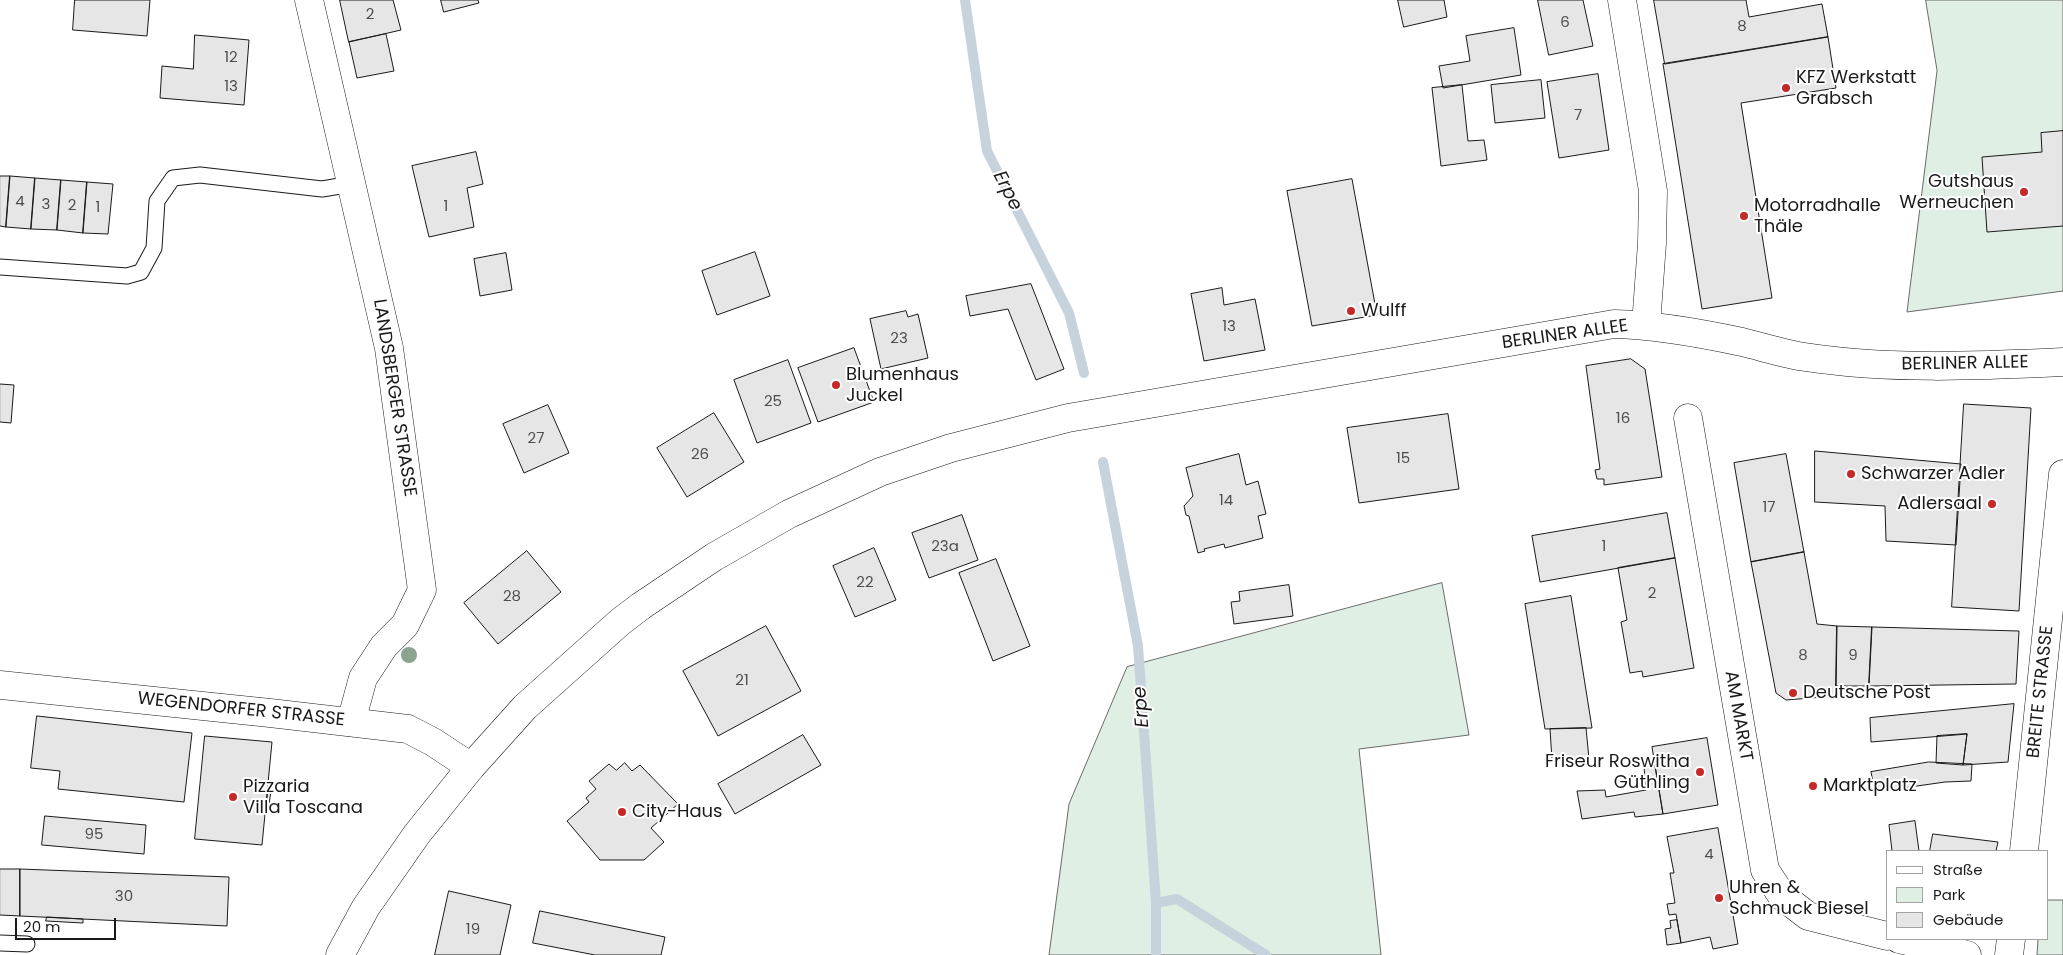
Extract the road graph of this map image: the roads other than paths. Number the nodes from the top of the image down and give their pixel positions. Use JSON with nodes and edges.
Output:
{"nodes":[{"id":1,"x":308,"y":0,"type":"edge"},
{"id":2,"x":1622,"y":0,"type":"edge"},
{"id":3,"x":352,"y":184,"type":"junction"},
{"id":4,"x":0,"y":267,"type":"edge"},
{"id":5,"x":1646,"y":324,"type":"junction"},
{"id":6,"x":2063,"y":363,"type":"edge"},
{"id":7,"x":1688,"y":418,"type":"dead end"},
{"id":8,"x":2063,"y":474,"type":"edge"},
{"id":9,"x":0,"y":685,"type":"edge"},
{"id":10,"x":351,"y":722,"type":"junction"},
{"id":11,"x":471,"y":767,"type":"junction"},
{"id":12,"x":2024,"y":850,"type":"edge"},
{"id":13,"x":1886,"y":936,"type":"edge"},
{"id":14,"x":1903,"y":940,"type":"edge"},
{"id":15,"x":2011,"y":940,"type":"edge"},
{"id":16,"x":0,"y":943,"type":"edge"},
{"id":17,"x":27,"y":944,"type":"dead end"},
{"id":18,"x":340,"y":955,"type":"edge"},
{"id":19,"x":1967,"y":955,"type":"edge"},
{"id":20,"x":2009,"y":955,"type":"edge"}],
"edges":[{"from":1,"to":3,"type":"main road","name":"LANDSBERGER STRASSE"},
{"from":2,"to":5,"type":"main road"},
{"from":3,"to":4,"type":"lane"},
{"from":3,"to":10,"type":"main road","name":"LANDSBERGER STRASSE"},
{"from":5,"to":6,"type":"main road","name":"BERLINER ALLEE"},
{"from":5,"to":11,"type":"main road","name":"BERLINER ALLEE"},
{"from":7,"to":13,"type":"main road","name":"AM MARKT"},
{"from":8,"to":12,"type":"main road","name":"BREITE STRASSE"},
{"from":9,"to":10,"type":"main road","name":"WEGENDORFER STRASSE"},
{"from":10,"to":11,"type":"main road","name":"WEGENDORFER STRASSE"},
{"from":11,"to":18,"type":"main road","name":"BERLINER ALLEE"},
{"from":14,"to":19,"type":"main road"},
{"from":15,"to":20,"type":"main road"},
{"from":16,"to":17,"type":"lane"}]}
